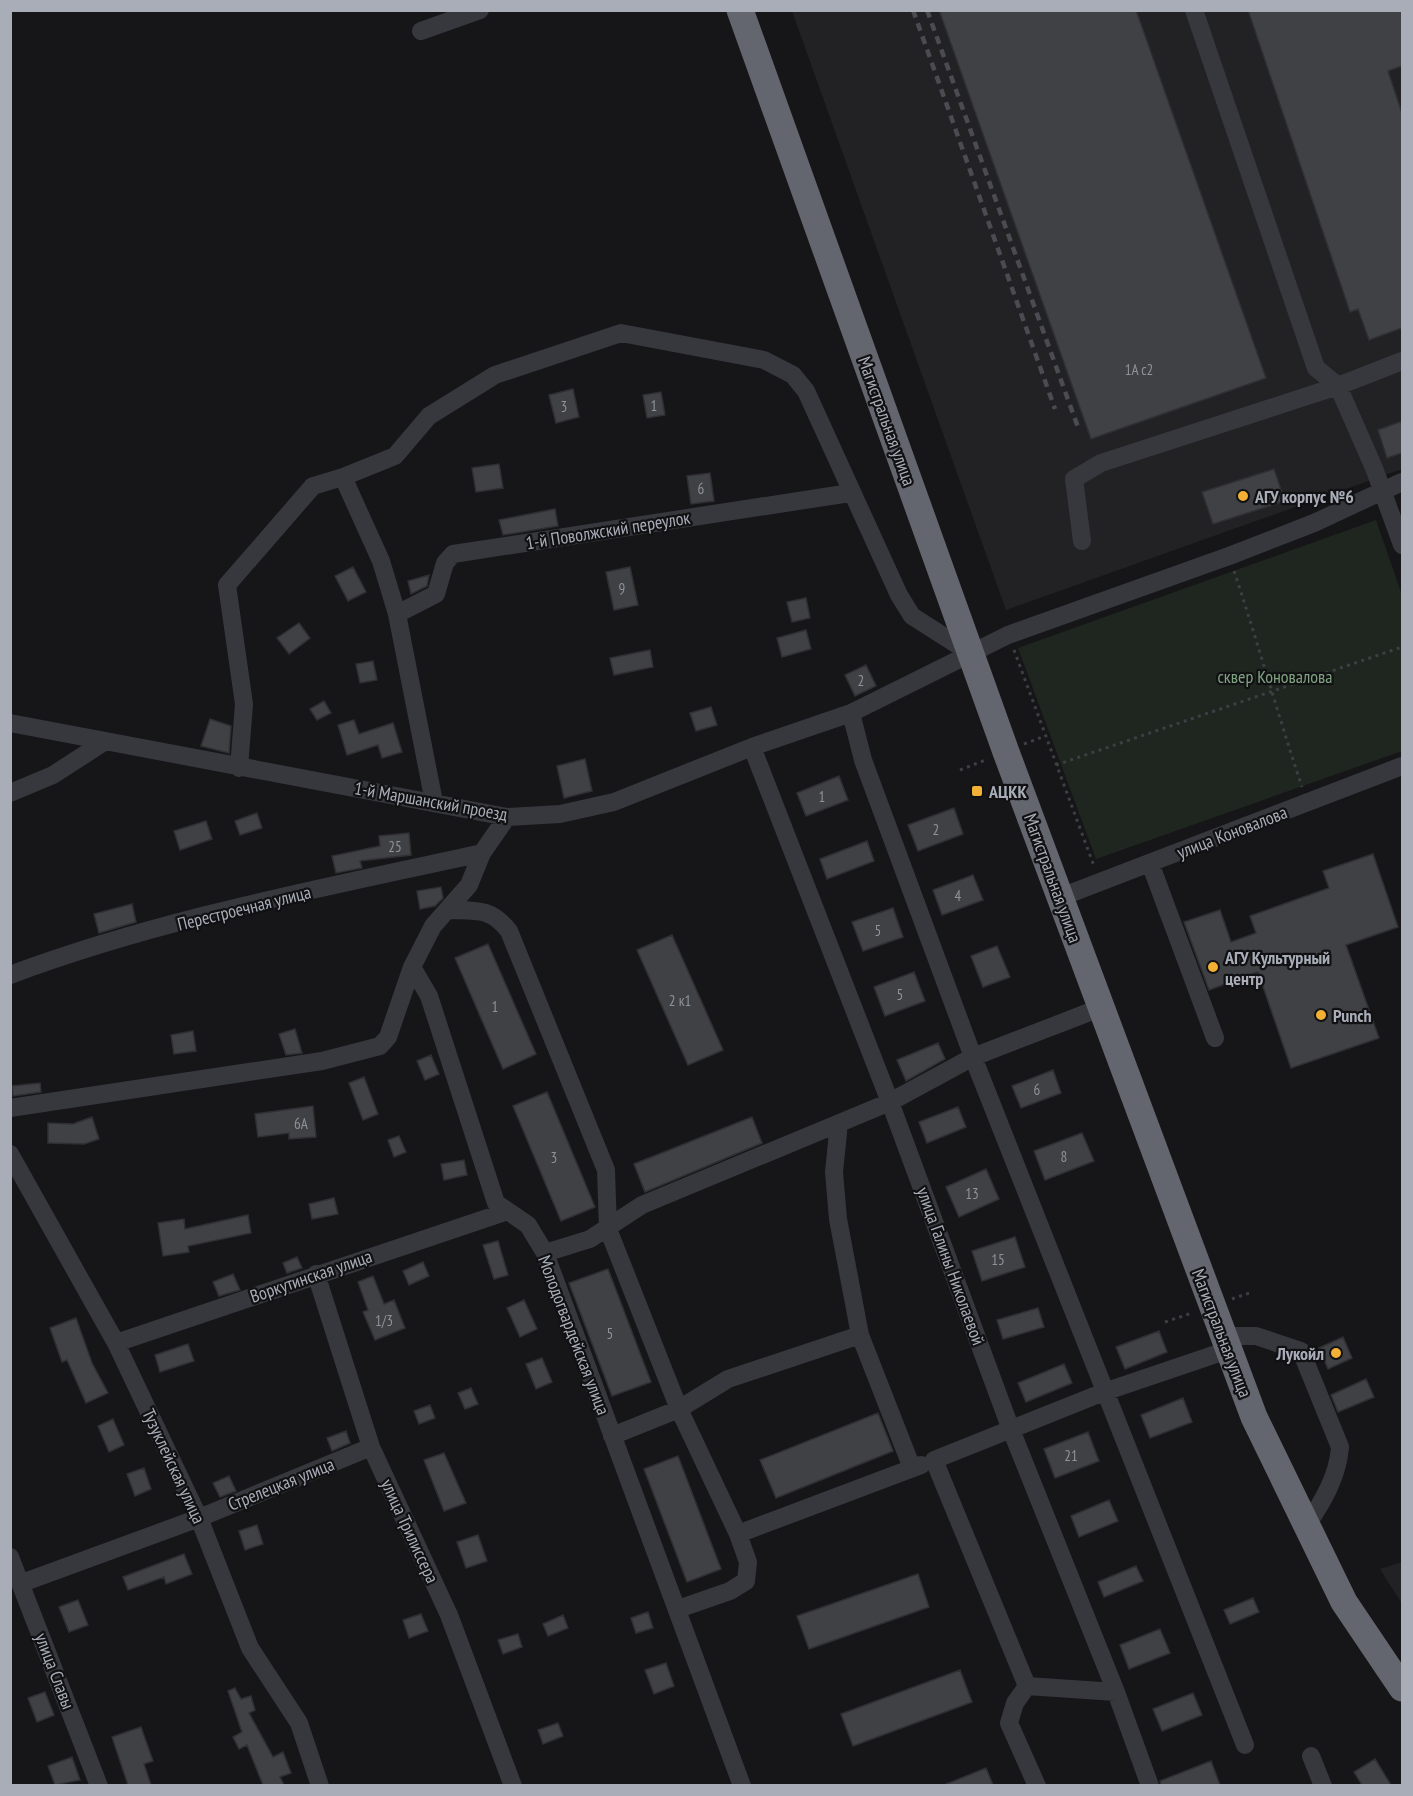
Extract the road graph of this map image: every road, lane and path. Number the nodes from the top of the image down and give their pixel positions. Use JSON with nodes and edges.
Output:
{"nodes":[{"id":1,"x":480,"y":10,"type":"edge"},
{"id":2,"x":740,"y":10,"type":"edge"},
{"id":3,"x":1194,"y":10,"type":"edge"},
{"id":4,"x":421,"y":32,"type":"dead end"},
{"id":5,"x":1402,"y":361,"type":"edge"},
{"id":6,"x":1338,"y":386,"type":"junction"},
{"id":7,"x":343,"y":477,"type":"junction"},
{"id":8,"x":1402,"y":482,"type":"edge"},
{"id":9,"x":1382,"y":490,"type":"junction"},
{"id":10,"x":850,"y":493,"type":"junction"},
{"id":11,"x":1082,"y":541,"type":"dead end"},
{"id":12,"x":1402,"y":545,"type":"edge"},
{"id":13,"x":1229,"y":556,"type":"junction"},
{"id":14,"x":397,"y":614,"type":"junction"},
{"id":15,"x":1008,"y":635,"type":"junction"},
{"id":16,"x":1402,"y":646,"type":"edge"},
{"id":17,"x":970,"y":653,"type":"junction"},
{"id":18,"x":1270,"y":692,"type":"junction"},
{"id":19,"x":851,"y":713,"type":"junction"},
{"id":20,"x":10,"y":723,"type":"edge"},
{"id":21,"x":104,"y":742,"type":"junction"},
{"id":22,"x":752,"y":747,"type":"junction"},
{"id":23,"x":1056,"y":765,"type":"junction"},
{"id":24,"x":1402,"y":766,"type":"edge"},
{"id":25,"x":239,"y":768,"type":"junction"},
{"id":26,"x":10,"y":793,"type":"edge"},
{"id":27,"x":434,"y":802,"type":"junction"},
{"id":28,"x":1307,"y":803,"type":"junction"},
{"id":29,"x":507,"y":817,"type":"junction"},
{"id":30,"x":482,"y":853,"type":"junction"},
{"id":31,"x":1150,"y":863,"type":"junction"},
{"id":32,"x":1100,"y":882,"type":"junction"},
{"id":33,"x":1061,"y":897,"type":"junction"},
{"id":34,"x":448,"y":910,"type":"junction"},
{"id":35,"x":412,"y":967,"type":"junction"},
{"id":36,"x":10,"y":975,"type":"edge"},
{"id":37,"x":1101,"y":1008,"type":"junction"},
{"id":38,"x":1215,"y":1038,"type":"dead end"},
{"id":39,"x":973,"y":1057,"type":"junction"},
{"id":40,"x":890,"y":1102,"type":"junction"},
{"id":41,"x":10,"y":1108,"type":"edge"},
{"id":42,"x":839,"y":1123,"type":"junction"},
{"id":43,"x":10,"y":1154,"type":"edge"},
{"id":44,"x":508,"y":1211,"type":"junction"},
{"id":45,"x":608,"y":1229,"type":"junction"},
{"id":46,"x":545,"y":1253,"type":"junction"},
{"id":47,"x":316,"y":1274,"type":"junction"},
{"id":48,"x":860,"y":1335,"type":"junction"},
{"id":49,"x":116,"y":1343,"type":"junction"},
{"id":50,"x":1226,"y":1343,"type":"junction"},
{"id":51,"x":1104,"y":1392,"type":"junction"},
{"id":52,"x":679,"y":1409,"type":"junction"},
{"id":53,"x":1010,"y":1427,"type":"junction"},
{"id":54,"x":612,"y":1436,"type":"junction"},
{"id":55,"x":371,"y":1447,"type":"junction"},
{"id":56,"x":934,"y":1460,"type":"junction"},
{"id":57,"x":912,"y":1468,"type":"junction"},
{"id":58,"x":199,"y":1518,"type":"junction"},
{"id":59,"x":1307,"y":1526,"type":"junction"},
{"id":60,"x":738,"y":1534,"type":"junction"},
{"id":61,"x":10,"y":1557,"type":"edge"},
{"id":62,"x":22,"y":1583,"type":"junction"},
{"id":63,"x":678,"y":1609,"type":"junction"},
{"id":64,"x":1027,"y":1686,"type":"junction"},
{"id":65,"x":1402,"y":1688,"type":"edge"},
{"id":66,"x":1116,"y":1692,"type":"junction"},
{"id":67,"x":1245,"y":1745,"type":"dead end"},
{"id":68,"x":1311,"y":1756,"type":"dead end"},
{"id":69,"x":99,"y":1785,"type":"edge"},
{"id":70,"x":320,"y":1785,"type":"edge"},
{"id":71,"x":513,"y":1785,"type":"edge"},
{"id":72,"x":742,"y":1785,"type":"edge"},
{"id":73,"x":1037,"y":1785,"type":"edge"},
{"id":74,"x":1150,"y":1785,"type":"edge"},
{"id":75,"x":1323,"y":1785,"type":"edge"}],
"edges":[{"from":1,"to":4,"type":"street"},
{"from":2,"to":17,"type":"highway","name":"Магистральная улица"},
{"from":3,"to":6,"type":"street"},
{"from":5,"to":6,"type":"street"},
{"from":6,"to":9,"type":"street"},
{"from":6,"to":11,"type":"street"},
{"from":7,"to":10,"type":"street"},
{"from":7,"to":14,"type":"street"},
{"from":7,"to":25,"type":"street"},
{"from":8,"to":9,"type":"street","name":"1-й Маршанский проезд"},
{"from":9,"to":12,"type":"street"},
{"from":9,"to":13,"type":"street","name":"1-й Маршанский проезд"},
{"from":10,"to":14,"type":"street","name":"1-й Поволжский переулок"},
{"from":10,"to":17,"type":"street"},
{"from":13,"to":15,"type":"street","name":"1-й Маршанский проезд"},
{"from":13,"to":18,"type":"path"},
{"from":14,"to":27,"type":"street"},
{"from":15,"to":17,"type":"street","name":"1-й Маршанский проезд"},
{"from":15,"to":23,"type":"path"},
{"from":16,"to":18,"type":"path"},
{"from":17,"to":19,"type":"street","name":"1-й Маршанский проезд"},
{"from":17,"to":33,"type":"highway","name":"Магистральная улица"},
{"from":18,"to":23,"type":"path"},
{"from":18,"to":28,"type":"path"},
{"from":19,"to":22,"type":"street","name":"1-й Маршанский проезд"},
{"from":19,"to":39,"type":"street"},
{"from":20,"to":21,"type":"street","name":"1-й Маршанский проезд"},
{"from":21,"to":25,"type":"street","name":"1-й Маршанский проезд"},
{"from":21,"to":26,"type":"street"},
{"from":22,"to":29,"type":"street","name":"1-й Маршанский проезд"},
{"from":22,"to":40,"type":"street","name":"улица Галины Николаевой"},
{"from":23,"to":32,"type":"path"},
{"from":24,"to":28,"type":"street","name":"улица Коновалова"},
{"from":25,"to":27,"type":"street","name":"1-й Маршанский проезд"},
{"from":27,"to":29,"type":"street","name":"1-й Маршанский проезд"},
{"from":28,"to":31,"type":"street","name":"улица Коновалова"},
{"from":29,"to":30,"type":"street"},
{"from":30,"to":34,"type":"street"},
{"from":30,"to":36,"type":"street","name":"Перестроечная улица"},
{"from":31,"to":32,"type":"street","name":"улица Коновалова"},
{"from":31,"to":38,"type":"street"},
{"from":32,"to":33,"type":"street","name":"улица Коновалова"},
{"from":33,"to":37,"type":"highway","name":"Магистральная улица"},
{"from":34,"to":35,"type":"street"},
{"from":34,"to":45,"type":"street"},
{"from":35,"to":41,"type":"street"},
{"from":35,"to":44,"type":"street","name":"Молодогвардейская улица"},
{"from":37,"to":39,"type":"street"},
{"from":37,"to":50,"type":"highway","name":"Магистральная улица"},
{"from":39,"to":40,"type":"street"},
{"from":39,"to":51,"type":"street"},
{"from":40,"to":42,"type":"street"},
{"from":40,"to":53,"type":"street","name":"улица Галины Николаевой"},
{"from":42,"to":45,"type":"street"},
{"from":42,"to":48,"type":"street"},
{"from":43,"to":49,"type":"street","name":"Тузуклейская улица"},
{"from":44,"to":46,"type":"street","name":"Молодогвардейская улица"},
{"from":44,"to":47,"type":"street","name":"Воркутинская улица"},
{"from":45,"to":46,"type":"street"},
{"from":45,"to":52,"type":"street"},
{"from":46,"to":54,"type":"street","name":"Молодогвардейская улица"},
{"from":47,"to":49,"type":"street","name":"Воркутинская улица"},
{"from":47,"to":55,"type":"street","name":"улица Трилиссера"},
{"from":48,"to":52,"type":"street"},
{"from":48,"to":57,"type":"street"},
{"from":49,"to":58,"type":"street","name":"Тузуклейская улица"},
{"from":50,"to":51,"type":"street"},
{"from":50,"to":59,"type":"highway","name":"Магистральная улица"},
{"from":50,"to":59,"type":"street"},
{"from":51,"to":53,"type":"street"},
{"from":51,"to":67,"type":"street"},
{"from":52,"to":54,"type":"street"},
{"from":52,"to":60,"type":"street"},
{"from":53,"to":56,"type":"street"},
{"from":53,"to":66,"type":"street","name":"улица Галины Николаевой"},
{"from":54,"to":63,"type":"street","name":"Молодогвардейская улица"},
{"from":55,"to":58,"type":"street","name":"Стрелецкая улица"},
{"from":55,"to":71,"type":"street","name":"улица Трилиссера"},
{"from":56,"to":57,"type":"street"},
{"from":56,"to":64,"type":"street"},
{"from":57,"to":60,"type":"street"},
{"from":58,"to":62,"type":"street","name":"Стрелецкая улица"},
{"from":58,"to":70,"type":"street","name":"Тузуклейская улица"},
{"from":59,"to":65,"type":"highway","name":"Магистральная улица"},
{"from":60,"to":63,"type":"street"},
{"from":61,"to":62,"type":"street","name":"улица Славы"},
{"from":62,"to":69,"type":"street","name":"улица Славы"},
{"from":63,"to":72,"type":"street","name":"Молодогвардейская улица"},
{"from":64,"to":66,"type":"street"},
{"from":64,"to":73,"type":"street"},
{"from":66,"to":74,"type":"street","name":"улица Галины Николаевой"},
{"from":68,"to":75,"type":"street"}]}
